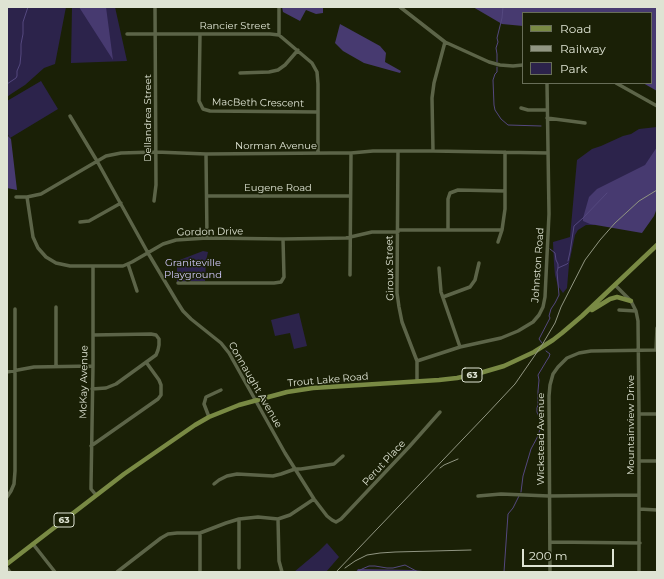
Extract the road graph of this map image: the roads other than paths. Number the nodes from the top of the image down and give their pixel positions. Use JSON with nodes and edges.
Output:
{"nodes":[{"id":1,"x":155,"y":7,"type":"edge"},
{"id":2,"x":279,"y":7,"type":"edge"},
{"id":3,"x":400,"y":7,"type":"edge"},
{"id":4,"x":127,"y":34,"type":"dead end"},
{"id":5,"x":155,"y":34,"type":"junction"},
{"id":6,"x":200,"y":34,"type":"junction"},
{"id":7,"x":279,"y":35,"type":"junction"},
{"id":8,"x":444,"y":42,"type":"junction"},
{"id":9,"x":298,"y":50,"type":"junction"},
{"id":10,"x":522,"y":65,"type":"edge"},
{"id":11,"x":240,"y":73,"type":"dead end"},
{"id":12,"x":547,"y":84,"type":"edge"},
{"id":13,"x":618,"y":84,"type":"edge"},
{"id":14,"x":657,"y":106,"type":"edge"},
{"id":15,"x":521,"y":108,"type":"dead end"},
{"id":16,"x":547,"y":110,"type":"junction"},
{"id":17,"x":318,"y":112,"type":"junction"},
{"id":18,"x":70,"y":116,"type":"dead end"},
{"id":19,"x":548,"y":118,"type":"junction"},
{"id":20,"x":585,"y":123,"type":"dead end"},
{"id":21,"x":398,"y":151,"type":"junction"},
{"id":22,"x":433,"y":151,"type":"junction"},
{"id":23,"x":156,"y":152,"type":"junction"},
{"id":24,"x":505,"y":152,"type":"junction"},
{"id":25,"x":318,"y":153,"type":"junction"},
{"id":26,"x":351,"y":153,"type":"junction"},
{"id":27,"x":548,"y":153,"type":"junction"},
{"id":28,"x":206,"y":154,"type":"junction"},
{"id":29,"x":97,"y":161,"type":"junction"},
{"id":30,"x":505,"y":191,"type":"junction"},
{"id":31,"x":207,"y":196,"type":"junction"},
{"id":32,"x":350,"y":196,"type":"junction"},
{"id":33,"x":16,"y":197,"type":"dead end"},
{"id":34,"x":27,"y":197,"type":"junction"},
{"id":35,"x":154,"y":201,"type":"dead end"},
{"id":36,"x":121,"y":203,"type":"junction"},
{"id":37,"x":80,"y":222,"type":"dead end"},
{"id":38,"x":448,"y":229,"type":"junction"},
{"id":39,"x":502,"y":230,"type":"junction"},
{"id":40,"x":398,"y":231,"type":"junction"},
{"id":41,"x":350,"y":237,"type":"junction"},
{"id":42,"x":207,"y":238,"type":"junction"},
{"id":43,"x":283,"y":239,"type":"junction"},
{"id":44,"x":498,"y":242,"type":"dead end"},
{"id":45,"x":657,"y":245,"type":"edge"},
{"id":46,"x":148,"y":252,"type":"junction"},
{"id":47,"x":479,"y":263,"type":"dead end"},
{"id":48,"x":128,"y":264,"type":"junction"},
{"id":49,"x":93,"y":267,"type":"junction"},
{"id":50,"x":439,"y":268,"type":"dead end"},
{"id":51,"x":350,"y":275,"type":"dead end"},
{"id":52,"x":178,"y":283,"type":"dead end"},
{"id":53,"x":615,"y":285,"type":"junction"},
{"id":54,"x":137,"y":291,"type":"dead end"},
{"id":55,"x":443,"y":297,"type":"junction"},
{"id":56,"x":631,"y":301,"type":"junction"},
{"id":57,"x":56,"y":307,"type":"dead end"},
{"id":58,"x":15,"y":309,"type":"dead end"},
{"id":59,"x":619,"y":310,"type":"dead end"},
{"id":60,"x":636,"y":311,"type":"junction"},
{"id":61,"x":582,"y":316,"type":"junction"},
{"id":62,"x":657,"y":328,"type":"edge"},
{"id":63,"x":93,"y":334,"type":"junction"},
{"id":64,"x":460,"y":347,"type":"junction"},
{"id":65,"x":656,"y":350,"type":"edge"},
{"id":66,"x":639,"y":351,"type":"junction"},
{"id":67,"x":417,"y":361,"type":"junction"},
{"id":68,"x":146,"y":362,"type":"junction"},
{"id":69,"x":56,"y":366,"type":"junction"},
{"id":70,"x":93,"y":366,"type":"junction"},
{"id":71,"x":15,"y":370,"type":"junction"},
{"id":72,"x":7,"y":372,"type":"edge"},
{"id":73,"x":417,"y":381,"type":"junction"},
{"id":74,"x":92,"y":389,"type":"junction"},
{"id":75,"x":220,"y":390,"type":"dead end"},
{"id":76,"x":256,"y":400,"type":"junction"},
{"id":77,"x":440,"y":412,"type":"dead end"},
{"id":78,"x":639,"y":414,"type":"junction"},
{"id":79,"x":657,"y":414,"type":"edge"},
{"id":80,"x":209,"y":417,"type":"junction"},
{"id":81,"x":91,"y":446,"type":"junction"},
{"id":82,"x":343,"y":456,"type":"dead end"},
{"id":83,"x":639,"y":461,"type":"junction"},
{"id":84,"x":657,"y":461,"type":"edge"},
{"id":85,"x":295,"y":469,"type":"junction"},
{"id":86,"x":214,"y":484,"type":"dead end"},
{"id":87,"x":639,"y":494,"type":"junction"},
{"id":88,"x":96,"y":495,"type":"junction"},
{"id":89,"x":478,"y":496,"type":"dead end"},
{"id":90,"x":549,"y":496,"type":"junction"},
{"id":91,"x":7,"y":497,"type":"edge"},
{"id":92,"x":314,"y":499,"type":"junction"},
{"id":93,"x":639,"y":509,"type":"junction"},
{"id":94,"x":657,"y":510,"type":"edge"},
{"id":95,"x":239,"y":519,"type":"junction"},
{"id":96,"x":278,"y":519,"type":"junction"},
{"id":97,"x":337,"y":522,"type":"joint"},
{"id":98,"x":200,"y":534,"type":"junction"},
{"id":99,"x":550,"y":542,"type":"junction"},
{"id":100,"x":640,"y":543,"type":"junction"},
{"id":101,"x":33,"y":544,"type":"junction"},
{"id":102,"x":7,"y":564,"type":"edge"},
{"id":103,"x":7,"y":568,"type":"edge"},
{"id":104,"x":239,"y":568,"type":"dead end"},
{"id":105,"x":10,"y":572,"type":"edge"},
{"id":106,"x":55,"y":572,"type":"edge"},
{"id":107,"x":117,"y":572,"type":"edge"},
{"id":108,"x":200,"y":572,"type":"edge"},
{"id":109,"x":282,"y":572,"type":"edge"},
{"id":110,"x":550,"y":572,"type":"edge"},
{"id":111,"x":639,"y":572,"type":"edge"}],
"edges":[{"from":1,"to":5,"type":"street","name":"Dellandrea Street"},
{"from":2,"to":7,"type":"street"},
{"from":3,"to":8,"type":"street"},
{"from":4,"to":5,"type":"street","name":"Rancier Street"},
{"from":5,"to":6,"type":"street","name":"Rancier Street"},
{"from":5,"to":23,"type":"street","name":"Dellandrea Street"},
{"from":6,"to":7,"type":"street","name":"Rancier Street"},
{"from":6,"to":17,"type":"street","name":"MacBeth Crescent"},
{"from":7,"to":9,"type":"street","name":"Rancier Street"},
{"from":8,"to":10,"type":"street"},
{"from":8,"to":22,"type":"street"},
{"from":9,"to":11,"type":"street"},
{"from":9,"to":17,"type":"street","name":"Rancier Street"},
{"from":12,"to":16,"type":"street","name":"Johnston Road"},
{"from":13,"to":14,"type":"street"},
{"from":15,"to":16,"type":"street"},
{"from":16,"to":19,"type":"street","name":"Johnston Road"},
{"from":17,"to":25,"type":"street","name":"Rancier Street"},
{"from":18,"to":29,"type":"street","name":"Connaught Avenue"},
{"from":19,"to":20,"type":"street"},
{"from":19,"to":27,"type":"street","name":"Johnston Road"},
{"from":21,"to":22,"type":"street","name":"Norman Avenue"},
{"from":21,"to":26,"type":"street","name":"Norman Avenue"},
{"from":21,"to":40,"type":"street","name":"Giroux Street"},
{"from":22,"to":24,"type":"street","name":"Norman Avenue"},
{"from":23,"to":28,"type":"street","name":"Norman Avenue"},
{"from":23,"to":29,"type":"street","name":"Norman Avenue"},
{"from":23,"to":35,"type":"street","name":"Dellandrea Street"},
{"from":24,"to":27,"type":"street","name":"Norman Avenue"},
{"from":24,"to":30,"type":"street"},
{"from":25,"to":26,"type":"street","name":"Norman Avenue"},
{"from":25,"to":28,"type":"street","name":"Norman Avenue"},
{"from":26,"to":32,"type":"street"},
{"from":27,"to":64,"type":"street","name":"Johnston Road"},
{"from":28,"to":31,"type":"street"},
{"from":29,"to":34,"type":"street","name":"Norman Avenue"},
{"from":29,"to":36,"type":"street","name":"Connaught Avenue"},
{"from":30,"to":38,"type":"street"},
{"from":30,"to":39,"type":"street"},
{"from":31,"to":32,"type":"street","name":"Eugene Road"},
{"from":31,"to":42,"type":"street"},
{"from":32,"to":41,"type":"street"},
{"from":33,"to":34,"type":"street","name":"Norman Avenue"},
{"from":34,"to":49,"type":"street","name":"Gordon Drive"},
{"from":36,"to":37,"type":"street"},
{"from":36,"to":46,"type":"street","name":"Connaught Avenue"},
{"from":38,"to":39,"type":"street","name":"Gordon Drive"},
{"from":38,"to":40,"type":"street","name":"Gordon Drive"},
{"from":39,"to":44,"type":"street"},
{"from":40,"to":41,"type":"street","name":"Gordon Drive"},
{"from":40,"to":67,"type":"street","name":"Giroux Street"},
{"from":41,"to":43,"type":"street","name":"Gordon Drive"},
{"from":41,"to":51,"type":"street"},
{"from":42,"to":43,"type":"street","name":"Gordon Drive"},
{"from":42,"to":46,"type":"street","name":"Gordon Drive"},
{"from":43,"to":52,"type":"street"},
{"from":45,"to":53,"type":"main road","name":"Trout Lake Road","number":"63"},
{"from":46,"to":48,"type":"street","name":"Gordon Drive"},
{"from":46,"to":76,"type":"street","name":"Connaught Avenue"},
{"from":47,"to":55,"type":"street"},
{"from":48,"to":49,"type":"street","name":"Gordon Drive"},
{"from":48,"to":54,"type":"street"},
{"from":49,"to":63,"type":"street","name":"McKay Avenue"},
{"from":50,"to":55,"type":"street"},
{"from":53,"to":56,"type":"street","name":"Mountainview Drive"},
{"from":53,"to":61,"type":"main road","name":"Trout Lake Road","number":"63"},
{"from":55,"to":64,"type":"street"},
{"from":56,"to":60,"type":"street","name":"Mountainview Drive"},
{"from":56,"to":61,"type":"main road"},
{"from":57,"to":69,"type":"street"},
{"from":58,"to":71,"type":"street"},
{"from":59,"to":60,"type":"street"},
{"from":60,"to":66,"type":"street","name":"Mountainview Drive"},
{"from":61,"to":73,"type":"main road","name":"Trout Lake Road","number":"63"},
{"from":62,"to":65,"type":"street"},
{"from":63,"to":68,"type":"street"},
{"from":63,"to":70,"type":"street","name":"McKay Avenue"},
{"from":64,"to":67,"type":"street","name":"Johnston Road"},
{"from":65,"to":66,"type":"street","name":"Wickstead Avenue"},
{"from":66,"to":78,"type":"street","name":"Mountainview Drive"},
{"from":66,"to":90,"type":"street","name":"Wickstead Avenue"},
{"from":67,"to":73,"type":"street","name":"Giroux Street"},
{"from":68,"to":74,"type":"street"},
{"from":68,"to":81,"type":"street"},
{"from":69,"to":70,"type":"street"},
{"from":69,"to":71,"type":"street"},
{"from":70,"to":74,"type":"street","name":"McKay Avenue"},
{"from":71,"to":72,"type":"street"},
{"from":71,"to":91,"type":"street"},
{"from":73,"to":76,"type":"main road","name":"Trout Lake Road"},
{"from":74,"to":81,"type":"street","name":"McKay Avenue"},
{"from":75,"to":80,"type":"street"},
{"from":76,"to":80,"type":"main road","name":"Trout Lake Road"},
{"from":76,"to":85,"type":"street","name":"Connaught Avenue"},
{"from":77,"to":97,"type":"street","name":"Perut Place"},
{"from":78,"to":79,"type":"street"},
{"from":78,"to":83,"type":"street","name":"Mountainview Drive"},
{"from":80,"to":88,"type":"main road","name":"Trout Lake Road"},
{"from":81,"to":88,"type":"street","name":"McKay Avenue"},
{"from":82,"to":85,"type":"street"},
{"from":83,"to":84,"type":"street"},
{"from":83,"to":87,"type":"street","name":"Mountainview Drive"},
{"from":85,"to":86,"type":"street"},
{"from":85,"to":92,"type":"street","name":"Connaught Avenue"},
{"from":87,"to":90,"type":"street"},
{"from":87,"to":93,"type":"street","name":"Mountainview Drive"},
{"from":88,"to":101,"type":"main road","name":"Trout Lake Road","number":"63"},
{"from":89,"to":90,"type":"street"},
{"from":90,"to":99,"type":"street","name":"Wickstead Avenue"},
{"from":92,"to":96,"type":"street"},
{"from":92,"to":97,"type":"street","name":"Connaught Avenue"},
{"from":93,"to":94,"type":"street"},
{"from":93,"to":100,"type":"street","name":"Mountainview Drive"},
{"from":95,"to":96,"type":"street"},
{"from":95,"to":98,"type":"street"},
{"from":95,"to":104,"type":"street"},
{"from":96,"to":109,"type":"street"},
{"from":98,"to":107,"type":"street"},
{"from":98,"to":108,"type":"street"},
{"from":99,"to":100,"type":"street"},
{"from":99,"to":110,"type":"street","name":"Wickstead Avenue"},
{"from":100,"to":111,"type":"street","name":"Mountainview Drive"},
{"from":101,"to":102,"type":"main road","name":"Trout Lake Road","number":"63"},
{"from":101,"to":106,"type":"street"},
{"from":103,"to":105,"type":"street"}]}
